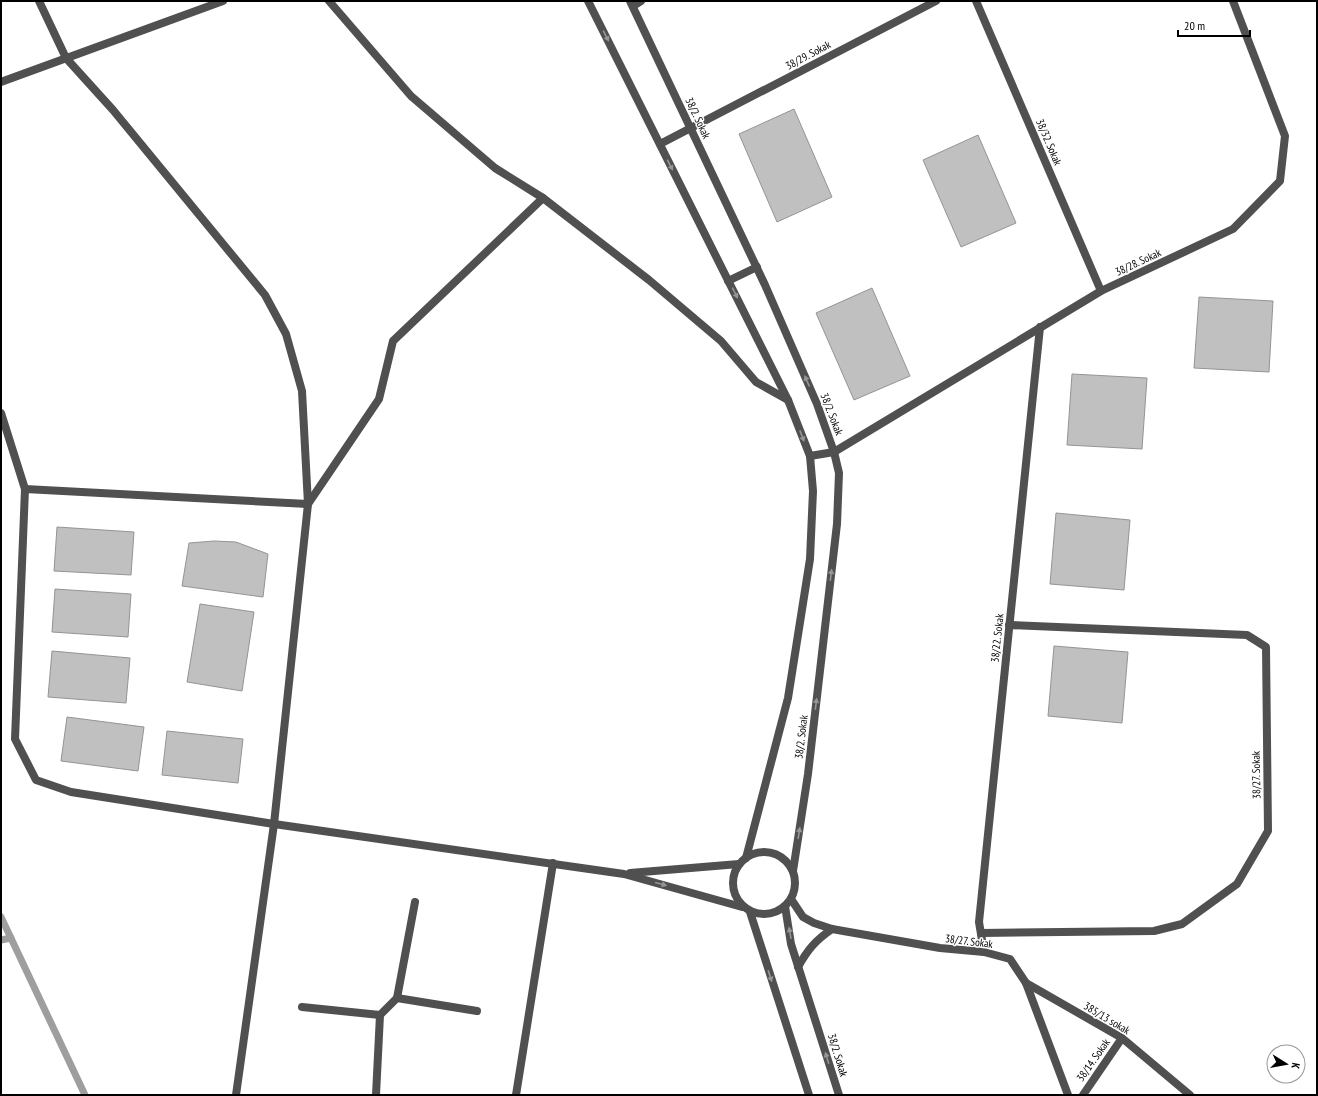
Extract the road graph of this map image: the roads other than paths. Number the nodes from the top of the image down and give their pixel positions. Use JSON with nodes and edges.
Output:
{"nodes":[{"id":1,"x":39,"y":1,"type":"edge"},
{"id":2,"x":223,"y":1,"type":"edge"},
{"id":3,"x":329,"y":1,"type":"edge"},
{"id":4,"x":588,"y":1,"type":"edge"},
{"id":5,"x":641,"y":1,"type":"edge"},
{"id":6,"x":936,"y":1,"type":"edge"},
{"id":7,"x":976,"y":1,"type":"edge"},
{"id":8,"x":1233,"y":1,"type":"edge"},
{"id":9,"x":631,"y":3,"type":"edge"},
{"id":10,"x":66,"y":58,"type":"junction"},
{"id":11,"x":1,"y":82,"type":"edge"},
{"id":12,"x":691,"y":129,"type":"junction"},
{"id":13,"x":660,"y":144,"type":"junction"},
{"id":14,"x":543,"y":198,"type":"junction"},
{"id":15,"x":757,"y":267,"type":"junction"},
{"id":16,"x":728,"y":281,"type":"junction"},
{"id":17,"x":1101,"y":291,"type":"junction"},
{"id":18,"x":1040,"y":327,"type":"junction"},
{"id":19,"x":788,"y":400,"type":"junction"},
{"id":20,"x":1,"y":413,"type":"edge"},
{"id":21,"x":834,"y":452,"type":"junction"},
{"id":22,"x":810,"y":456,"type":"junction"},
{"id":23,"x":25,"y":489,"type":"junction"},
{"id":24,"x":308,"y":504,"type":"junction"},
{"id":25,"x":1009,"y":625,"type":"junction"},
{"id":26,"x":274,"y":824,"type":"junction"},
{"id":27,"x":746,"y":858,"type":"junction"},
{"id":28,"x":553,"y":863,"type":"junction"},
{"id":29,"x":739,"y":864,"type":"junction"},
{"id":30,"x":793,"y":872,"type":"junction"},
{"id":31,"x":624,"y":874,"type":"junction"},
{"id":32,"x":790,"y":899,"type":"junction"},
{"id":33,"x":415,"y":902,"type":"dead end"},
{"id":34,"x":742,"y":906,"type":"junction"},
{"id":35,"x":785,"y":906,"type":"junction"},
{"id":36,"x":750,"y":912,"type":"junction"},
{"id":37,"x":832,"y":928,"type":"junction"},
{"id":38,"x":981,"y":933,"type":"junction"},
{"id":39,"x":984,"y":952,"type":"junction"},
{"id":40,"x":798,"y":967,"type":"junction"},
{"id":41,"x":1026,"y":983,"type":"junction"},
{"id":42,"x":397,"y":998,"type":"junction"},
{"id":43,"x":302,"y":1008,"type":"dead end"},
{"id":44,"x":477,"y":1010,"type":"dead end"},
{"id":45,"x":380,"y":1015,"type":"junction"},
{"id":46,"x":1122,"y":1038,"type":"junction"},
{"id":47,"x":236,"y":1095,"type":"edge"},
{"id":48,"x":376,"y":1095,"type":"edge"},
{"id":49,"x":516,"y":1095,"type":"edge"},
{"id":50,"x":809,"y":1095,"type":"edge"},
{"id":51,"x":839,"y":1095,"type":"edge"},
{"id":52,"x":1068,"y":1095,"type":"edge"},
{"id":53,"x":1083,"y":1095,"type":"edge"},
{"id":54,"x":1190,"y":1095,"type":"edge"}],
"edges":[{"from":1,"to":10,"type":"street"},
{"from":2,"to":10,"type":"street"},
{"from":3,"to":14,"type":"street"},
{"from":4,"to":13,"type":"street","name":"38/2. Sokak","one_way":true},
{"from":5,"to":9,"type":"street"},
{"from":6,"to":12,"type":"street","name":"38/29. Sokak"},
{"from":7,"to":17,"type":"street","name":"38/32. Sokak"},
{"from":8,"to":17,"type":"street","name":"38/28. Sokak"},
{"from":9,"to":12,"type":"street","name":"38/2. Sokak"},
{"from":10,"to":11,"type":"street"},
{"from":10,"to":24,"type":"street"},
{"from":12,"to":13,"type":"street","name":"38/29. Sokak"},
{"from":12,"to":15,"type":"street","name":"38/2. Sokak"},
{"from":13,"to":16,"type":"street","name":"38/2. Sokak","one_way":true},
{"from":14,"to":19,"type":"street"},
{"from":14,"to":24,"type":"street"},
{"from":15,"to":16,"type":"street"},
{"from":21,"to":15,"type":"street","name":"38/2. Sokak","one_way":true},
{"from":16,"to":19,"type":"street","name":"38/2. Sokak","one_way":true},
{"from":17,"to":18,"type":"street","name":"38/28. Sokak"},
{"from":18,"to":21,"type":"street","name":"38/28. Sokak"},
{"from":18,"to":25,"type":"street","name":"38/22. Sokak"},
{"from":19,"to":22,"type":"street","name":"38/2. Sokak","one_way":true},
{"from":20,"to":23,"type":"street"},
{"from":21,"to":22,"type":"street"},
{"from":30,"to":21,"type":"street","name":"38/2. Sokak","one_way":true},
{"from":22,"to":27,"type":"street","name":"38/2. Sokak"},
{"from":23,"to":24,"type":"street"},
{"from":23,"to":26,"type":"street"},
{"from":24,"to":26,"type":"street"},
{"from":25,"to":38,"type":"street","name":"38/22. Sokak"},
{"from":25,"to":38,"type":"street","name":"38/27. Sokak"},
{"from":26,"to":28,"type":"street"},
{"from":26,"to":47,"type":"street"},
{"from":27,"to":29,"type":"street"},
{"from":27,"to":30,"type":"street"},
{"from":28,"to":31,"type":"street"},
{"from":28,"to":49,"type":"street"},
{"from":29,"to":31,"type":"street"},
{"from":29,"to":34,"type":"street"},
{"from":30,"to":32,"type":"street"},
{"from":31,"to":34,"type":"street","one_way":true},
{"from":32,"to":35,"type":"street"},
{"from":32,"to":37,"type":"street","name":"38/27. Sokak"},
{"from":33,"to":42,"type":"street"},
{"from":34,"to":36,"type":"street"},
{"from":35,"to":36,"type":"street"},
{"from":40,"to":35,"type":"street","name":"38/2. Sokak","one_way":true},
{"from":36,"to":50,"type":"street","one_way":true},
{"from":37,"to":39,"type":"street","name":"38/27. Sokak"},
{"from":37,"to":40,"type":"street"},
{"from":38,"to":39,"type":"street","name":"38/22. Sokak"},
{"from":39,"to":41,"type":"street","name":"38/27. Sokak"},
{"from":51,"to":40,"type":"street","name":"38/2. Sokak","one_way":true},
{"from":41,"to":46,"type":"street","name":"385/13 sokak"},
{"from":41,"to":52,"type":"street","name":"38/27. Sokak"},
{"from":42,"to":44,"type":"street"},
{"from":42,"to":45,"type":"street"},
{"from":43,"to":45,"type":"street"},
{"from":45,"to":48,"type":"street"},
{"from":46,"to":53,"type":"street","name":"38/14. Sokak"},
{"from":46,"to":54,"type":"street","name":"385/13 sokak"}]}
